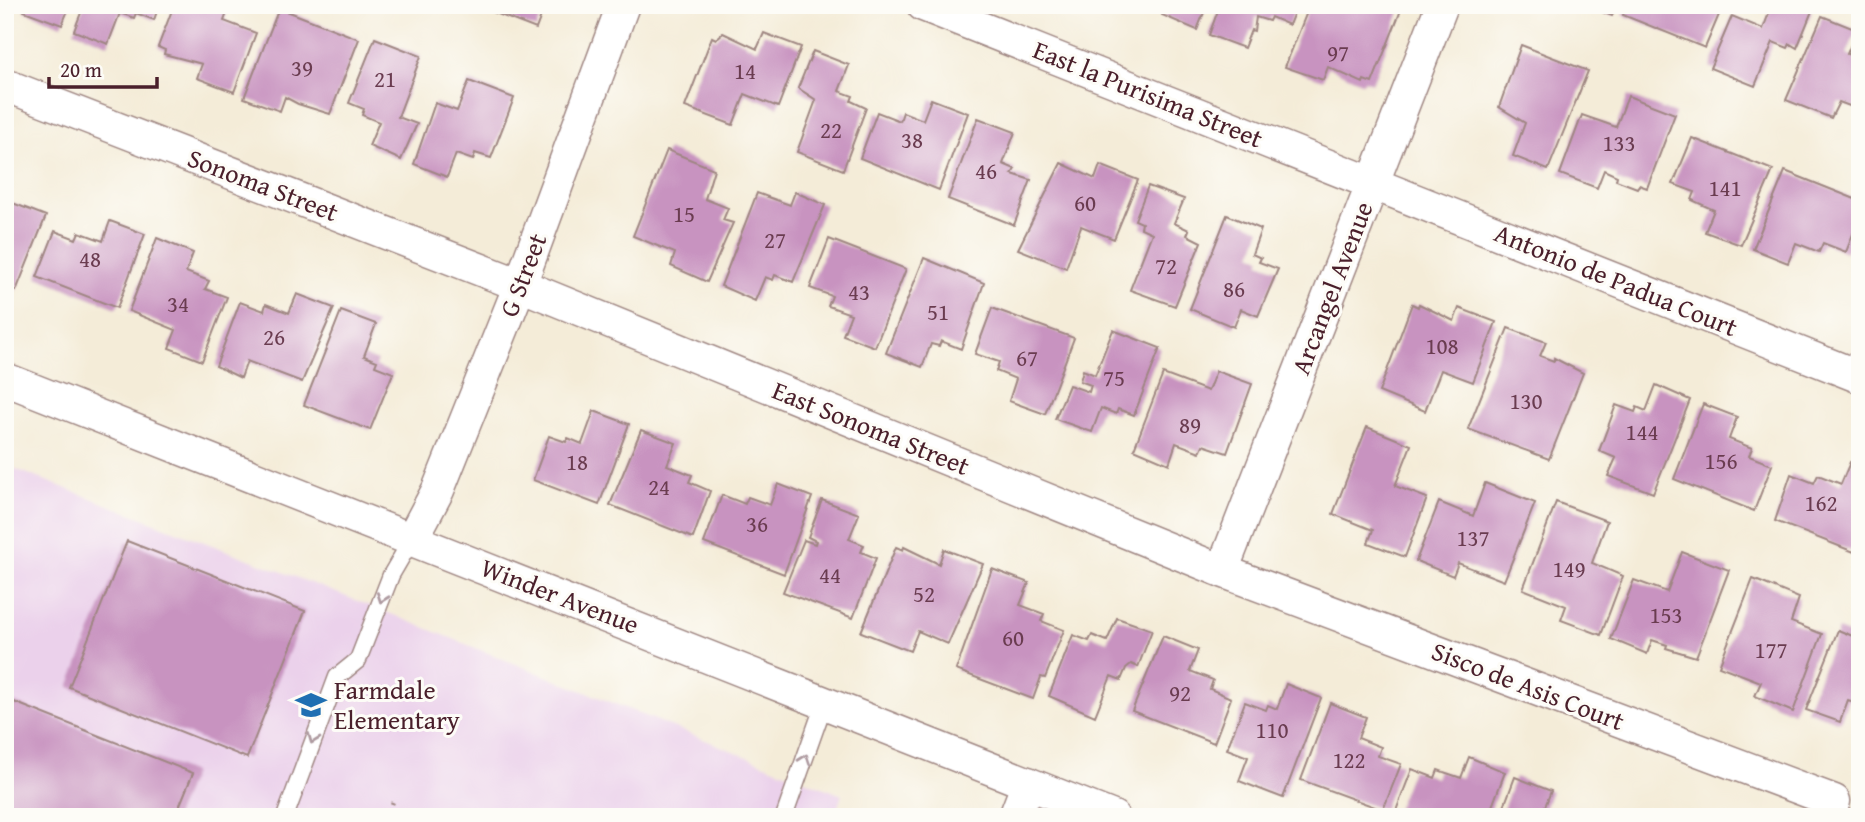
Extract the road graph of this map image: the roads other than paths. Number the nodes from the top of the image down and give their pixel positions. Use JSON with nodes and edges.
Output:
{"nodes":[{"id":1,"x":622,"y":5,"type":"edge"},
{"id":2,"x":923,"y":5,"type":"edge"},
{"id":3,"x":1442,"y":5,"type":"edge"},
{"id":4,"x":5,"y":85,"type":"edge"},
{"id":5,"x":1372,"y":183,"type":"junction"},
{"id":6,"x":520,"y":285,"type":"junction"},
{"id":7,"x":1860,"y":377,"type":"edge"},
{"id":8,"x":5,"y":379,"type":"edge"},
{"id":9,"x":412,"y":538,"type":"junction"},
{"id":10,"x":1222,"y":571,"type":"junction"},
{"id":11,"x":825,"y":701,"type":"junction"},
{"id":12,"x":1028,"y":783,"type":"junction"},
{"id":13,"x":1834,"y":801,"type":"dead end"},
{"id":14,"x":285,"y":817,"type":"edge"},
{"id":15,"x":784,"y":817,"type":"edge"},
{"id":16,"x":1015,"y":817,"type":"edge"},
{"id":17,"x":1113,"y":817,"type":"edge"}],
"edges":[{"from":1,"to":6,"type":"street","name":"G Street"},
{"from":2,"to":5,"type":"street","name":"East la Purisima Street"},
{"from":3,"to":5,"type":"street","name":"Arcangel Avenue"},
{"from":4,"to":6,"type":"street","name":"Sonoma Street"},
{"from":5,"to":7,"type":"street","name":"Antonio de Padua Court"},
{"from":5,"to":10,"type":"street","name":"Arcangel Avenue"},
{"from":6,"to":9,"type":"street","name":"G Street"},
{"from":6,"to":10,"type":"street","name":"East Sonoma Street"},
{"from":8,"to":9,"type":"street","name":"Winder Avenue"},
{"from":9,"to":11,"type":"street","name":"Winder Avenue"},
{"from":9,"to":14,"type":"lane","one_way":true},
{"from":10,"to":13,"type":"street","name":"Sisco de Asis Court"},
{"from":11,"to":12,"type":"street","name":"Winder Avenue"},
{"from":15,"to":11,"type":"lane","one_way":true},
{"from":12,"to":16,"type":"street"},
{"from":12,"to":17,"type":"street","name":"Winder Avenue"}]}
